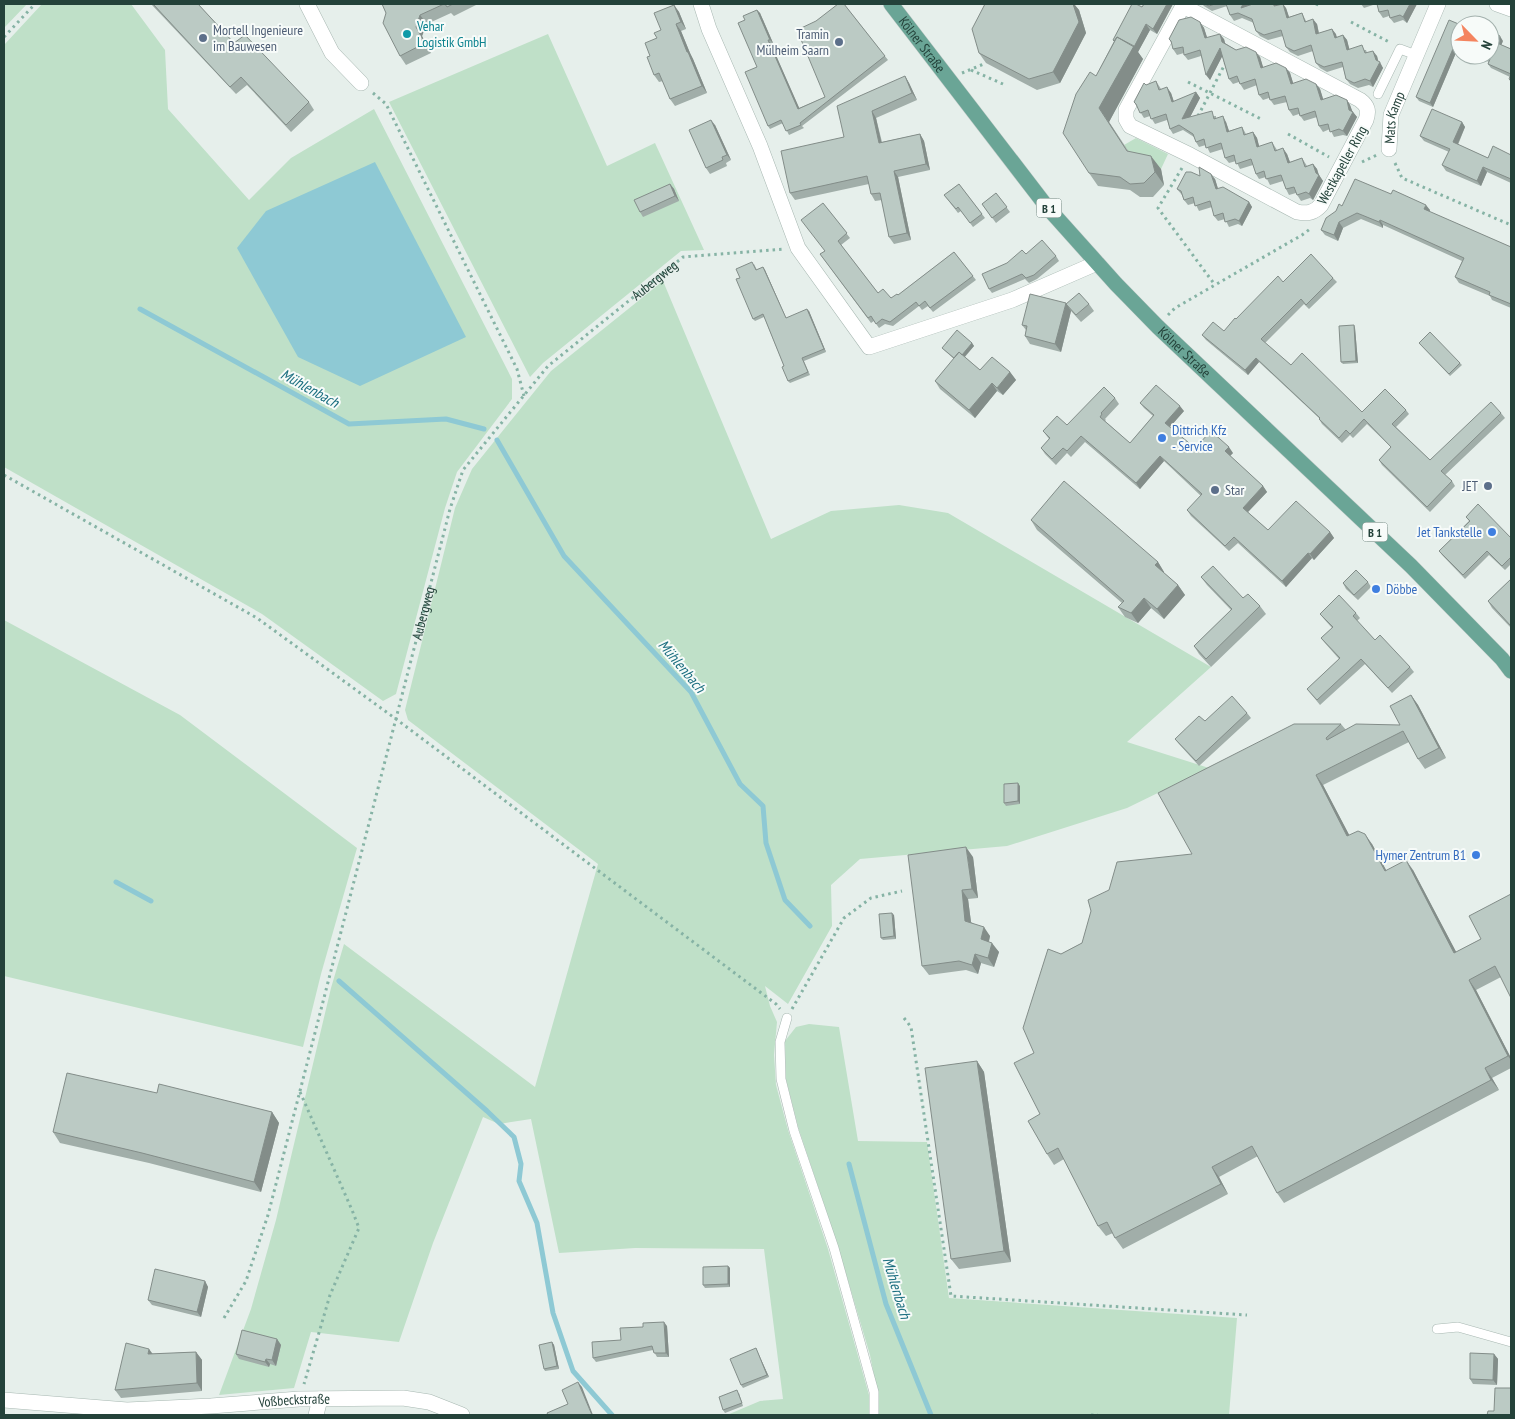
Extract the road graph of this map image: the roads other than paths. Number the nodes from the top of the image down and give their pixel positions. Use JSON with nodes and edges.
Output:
{"nodes":[{"id":1,"x":307,"y":4,"type":"edge"},
{"id":2,"x":701,"y":4,"type":"edge"},
{"id":3,"x":891,"y":4,"type":"edge"},
{"id":4,"x":1438,"y":4,"type":"edge"},
{"id":5,"x":1497,"y":4,"type":"edge"},
{"id":6,"x":1184,"y":5,"type":"edge"},
{"id":7,"x":1511,"y":9,"type":"edge"},
{"id":8,"x":1416,"y":55,"type":"junction"},
{"id":9,"x":361,"y":83,"type":"road end"},
{"id":10,"x":1378,"y":94,"type":"dead end"},
{"id":11,"x":1389,"y":149,"type":"road end"},
{"id":12,"x":1097,"y":262,"type":"junction"},
{"id":13,"x":1511,"y":671,"type":"edge"},
{"id":14,"x":787,"y":1018,"type":"road end"},
{"id":15,"x":1437,"y":1329,"type":"dead end"},
{"id":16,"x":1511,"y":1342,"type":"edge"},
{"id":17,"x":4,"y":1400,"type":"edge"},
{"id":18,"x":320,"y":1400,"type":"junction"},
{"id":19,"x":316,"y":1415,"type":"edge"},
{"id":20,"x":462,"y":1415,"type":"edge"},
{"id":21,"x":874,"y":1415,"type":"edge"}],
"edges":[{"from":1,"to":9,"type":"street"},
{"from":2,"to":12,"type":"street"},
{"from":3,"to":12,"type":"main road","name":"Kölner Straße","number":"B 1"},
{"from":4,"to":8,"type":"street","name":"Mats Kamp"},
{"from":5,"to":7,"type":"street"},
{"from":6,"to":6,"type":"street","name":"Westkapeller Ring"},
{"from":8,"to":10,"type":"lane"},
{"from":8,"to":11,"type":"street","name":"Mats Kamp"},
{"from":12,"to":13,"type":"main road","name":"Kölner Straße","number":"B 1"},
{"from":14,"to":21,"type":"lane"},
{"from":15,"to":16,"type":"lane"},
{"from":17,"to":18,"type":"street","name":"Voßbeckstraße"},
{"from":18,"to":19,"type":"street"},
{"from":18,"to":20,"type":"street","name":"Voßbeckstraße"}]}
